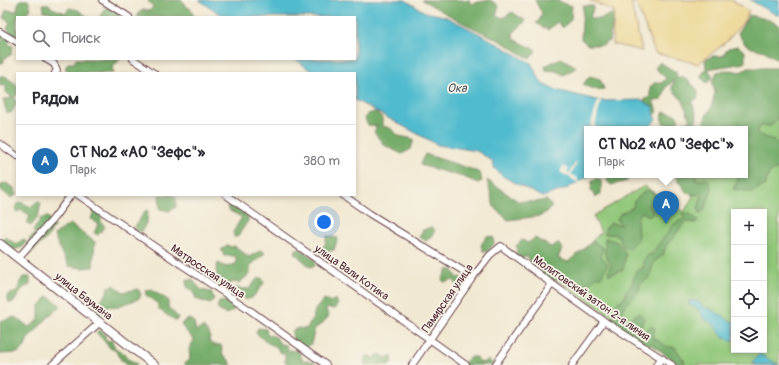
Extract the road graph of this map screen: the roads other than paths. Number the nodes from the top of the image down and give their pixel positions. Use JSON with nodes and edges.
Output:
{"nodes":[{"id":1,"x":102,"y":0,"type":"edge"},
{"id":2,"x":127,"y":16,"type":"edge"},
{"id":3,"x":0,"y":32,"type":"edge"},
{"id":4,"x":16,"y":41,"type":"edge"},
{"id":5,"x":48,"y":60,"type":"edge"},
{"id":6,"x":134,"y":60,"type":"edge"},
{"id":7,"x":56,"y":72,"type":"edge"},
{"id":8,"x":152,"y":72,"type":"edge"},
{"id":9,"x":0,"y":144,"type":"edge"},
{"id":10,"x":16,"y":155,"type":"edge"},
{"id":11,"x":70,"y":196,"type":"edge"},
{"id":12,"x":79,"y":196,"type":"edge"},
{"id":13,"x":227,"y":196,"type":"edge"},
{"id":14,"x":344,"y":196,"type":"edge"},
{"id":15,"x":0,"y":244,"type":"edge"},
{"id":16,"x":501,"y":246,"type":"joint"},
{"id":17,"x":18,"y":258,"type":"junction"},
{"id":18,"x":473,"y":277,"type":"junction"},
{"id":19,"x":552,"y":284,"type":"junction"},
{"id":20,"x":604,"y":320,"type":"junction"},
{"id":21,"x":99,"y":323,"type":"junction"},
{"id":22,"x":430,"y":339,"type":"junction"},
{"id":23,"x":662,"y":358,"type":"junction"},
{"id":24,"x":52,"y":365,"type":"edge"},
{"id":25,"x":154,"y":365,"type":"edge"},
{"id":26,"x":326,"y":365,"type":"edge"},
{"id":27,"x":412,"y":365,"type":"edge"},
{"id":28,"x":466,"y":365,"type":"edge"},
{"id":29,"x":495,"y":365,"type":"edge"},
{"id":30,"x":572,"y":365,"type":"edge"},
{"id":31,"x":656,"y":365,"type":"edge"},
{"id":32,"x":672,"y":365,"type":"edge"}],
"edges":[{"from":1,"to":2,"type":"street"},
{"from":3,"to":4,"type":"street"},
{"from":5,"to":7,"type":"street"},
{"from":6,"to":8,"type":"street"},
{"from":9,"to":10,"type":"street"},
{"from":11,"to":17,"type":"street"},
{"from":12,"to":26,"type":"street","name":"Матросская улица"},
{"from":13,"to":22,"type":"street","name":"улица Вали Котика"},
{"from":14,"to":18,"type":"street"},
{"from":15,"to":17,"type":"street","name":"улица Баумана"},
{"from":16,"to":18,"type":"street","name":"Памирская улица"},
{"from":16,"to":19,"type":"street","name":"Молитовский затон 2-я линия"},
{"from":17,"to":21,"type":"street","name":"улица Баумана"},
{"from":18,"to":22,"type":"street","name":"Памирская улица"},
{"from":19,"to":20,"type":"street","name":"Молитовский затон 2-я линия"},
{"from":19,"to":29,"type":"street"},
{"from":20,"to":23,"type":"street","name":"Молитовский затон 2-я линия"},
{"from":20,"to":30,"type":"street"},
{"from":21,"to":24,"type":"street"},
{"from":21,"to":25,"type":"street","name":"улица Баумана"},
{"from":22,"to":27,"type":"street","name":"Памирская улица"},
{"from":22,"to":28,"type":"street","name":"улица Вали Котика"},
{"from":23,"to":31,"type":"street"},
{"from":23,"to":32,"type":"street","name":"Молитовский затон 2-я линия"}]}
